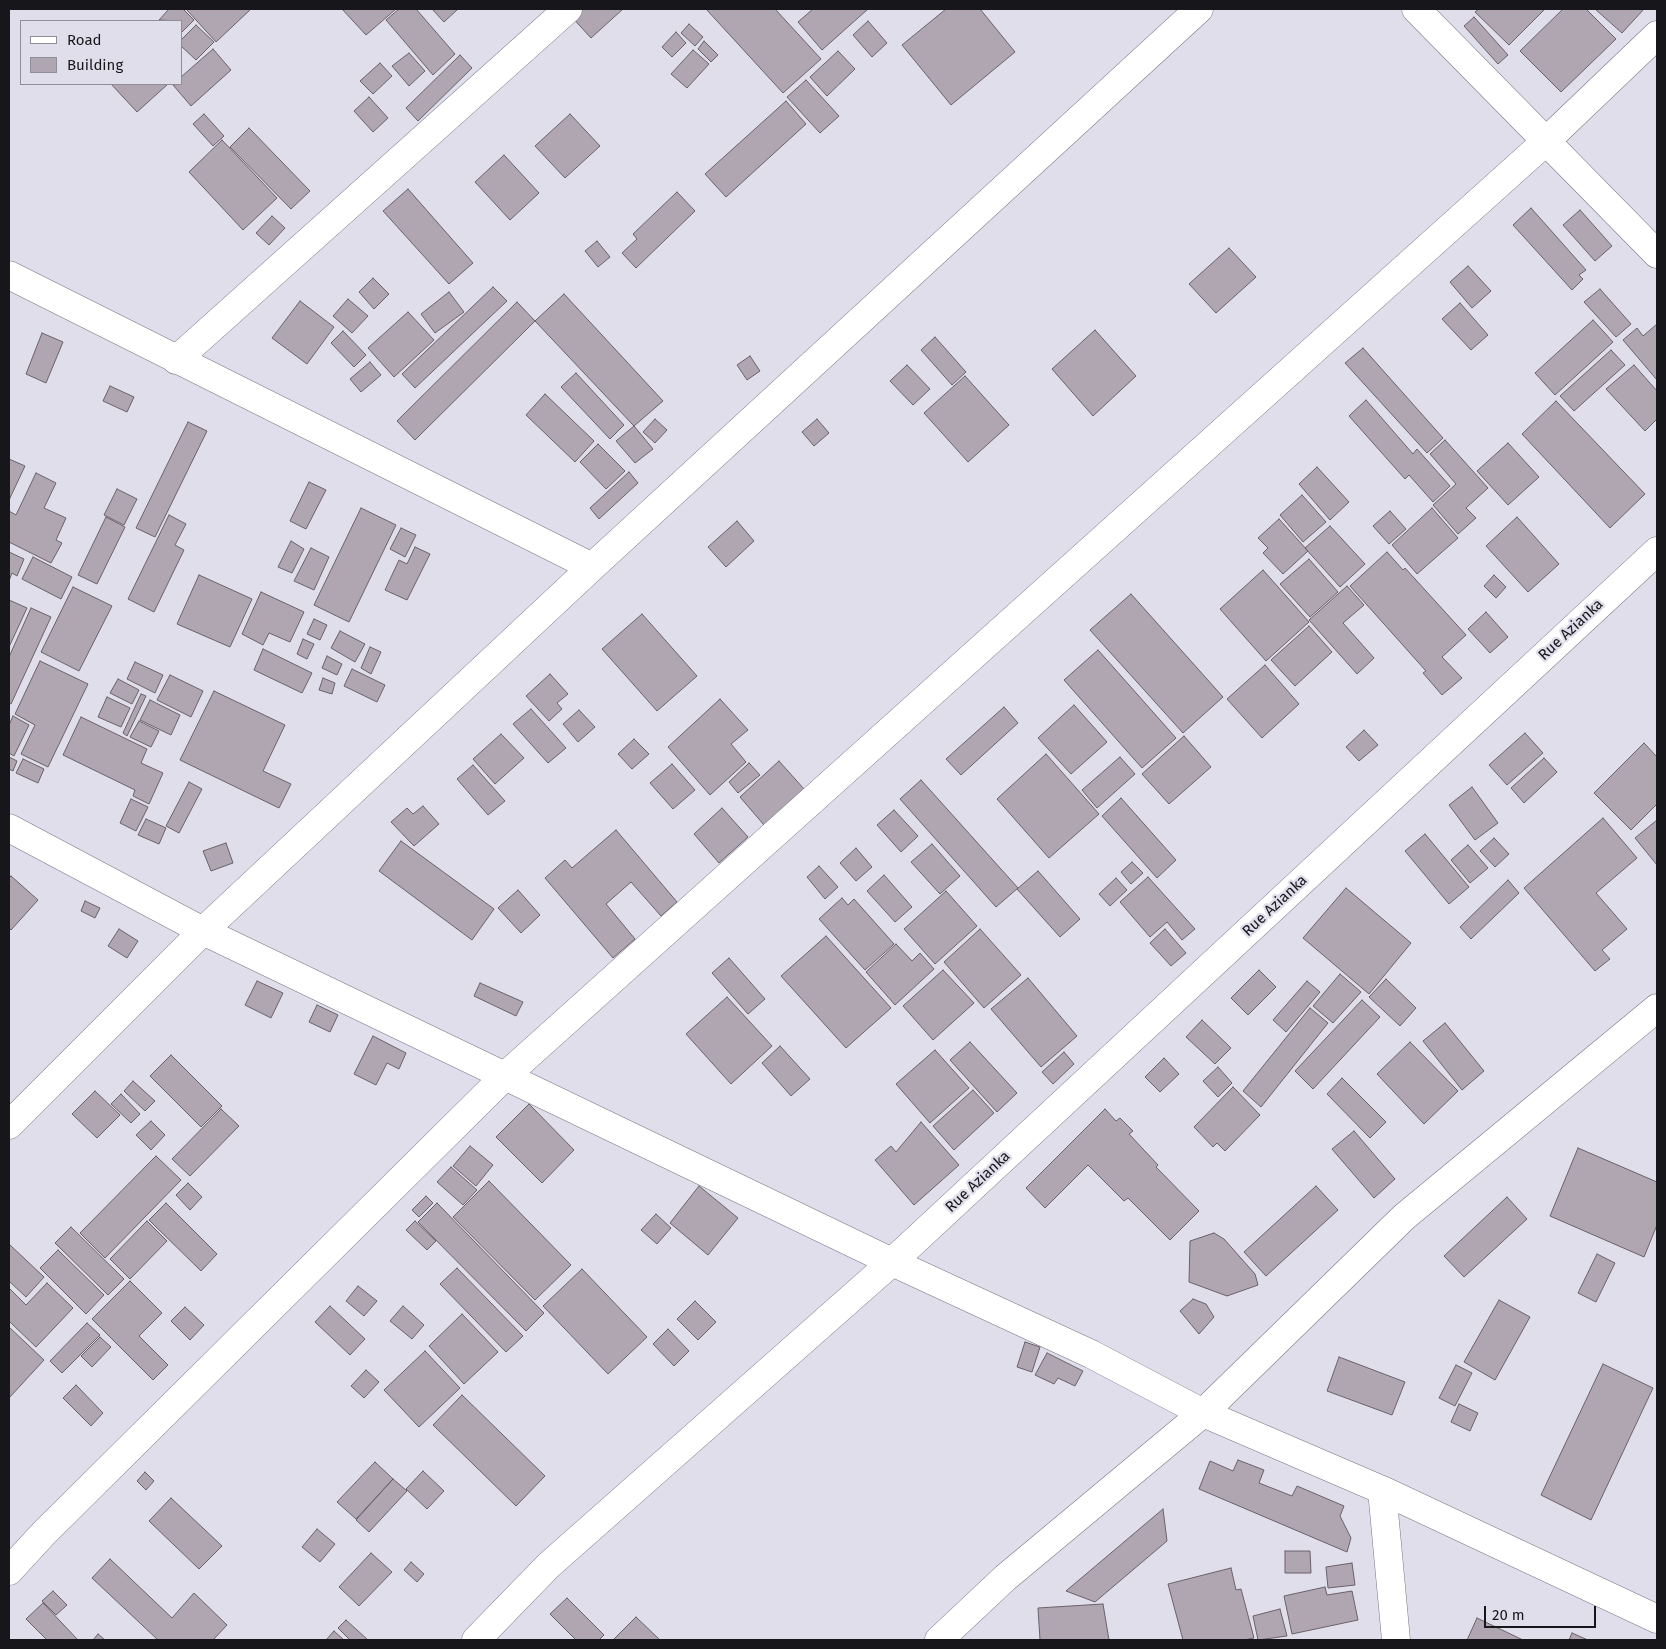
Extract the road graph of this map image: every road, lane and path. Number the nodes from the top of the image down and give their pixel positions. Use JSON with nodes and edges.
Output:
{"nodes":[{"id":1,"x":568,"y":9,"type":"edge"},
{"id":2,"x":1198,"y":9,"type":"edge"},
{"id":3,"x":1416,"y":9,"type":"edge"},
{"id":4,"x":1657,"y":35,"type":"edge"},
{"id":5,"x":1546,"y":141,"type":"junction"},
{"id":6,"x":1657,"y":254,"type":"edge"},
{"id":7,"x":9,"y":275,"type":"edge"},
{"id":8,"x":176,"y":360,"type":"junction"},
{"id":9,"x":1657,"y":551,"type":"edge"},
{"id":10,"x":592,"y":567,"type":"junction"},
{"id":11,"x":9,"y":828,"type":"edge"},
{"id":12,"x":203,"y":931,"type":"junction"},
{"id":13,"x":1657,"y":1008,"type":"edge"},
{"id":14,"x":505,"y":1076,"type":"junction"},
{"id":15,"x":9,"y":1125,"type":"edge"},
{"id":16,"x":892,"y":1262,"type":"junction"},
{"id":17,"x":1203,"y":1413,"type":"junction"},
{"id":18,"x":1382,"y":1490,"type":"junction"},
{"id":19,"x":9,"y":1571,"type":"edge"},
{"id":20,"x":1657,"y":1619,"type":"edge"},
{"id":21,"x":476,"y":1640,"type":"edge"},
{"id":22,"x":939,"y":1640,"type":"edge"},
{"id":23,"x":1396,"y":1640,"type":"edge"}],
"edges":[{"from":1,"to":8,"type":"street"},
{"from":2,"to":10,"type":"street"},
{"from":3,"to":5,"type":"street"},
{"from":4,"to":5,"type":"street"},
{"from":5,"to":6,"type":"street"},
{"from":5,"to":14,"type":"street"},
{"from":7,"to":8,"type":"street"},
{"from":8,"to":10,"type":"street"},
{"from":9,"to":16,"type":"street","name":"Rue Azianka"},
{"from":10,"to":12,"type":"street"},
{"from":11,"to":12,"type":"street"},
{"from":12,"to":14,"type":"street"},
{"from":12,"to":15,"type":"street"},
{"from":13,"to":17,"type":"street"},
{"from":14,"to":16,"type":"street"},
{"from":14,"to":19,"type":"street"},
{"from":16,"to":17,"type":"street"},
{"from":16,"to":21,"type":"street","name":"Rue Azianka"},
{"from":17,"to":18,"type":"street"},
{"from":17,"to":22,"type":"street"},
{"from":18,"to":20,"type":"street"},
{"from":18,"to":23,"type":"street"}]}
